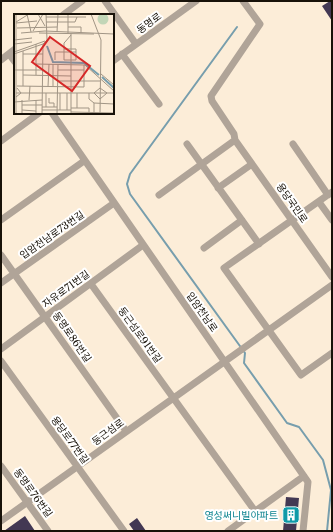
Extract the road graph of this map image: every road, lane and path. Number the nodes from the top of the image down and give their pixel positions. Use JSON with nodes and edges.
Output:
{"nodes":[{"id":1,"x":82,"y":1,"type":"edge"},
{"id":2,"x":105,"y":1,"type":"edge"},
{"id":3,"x":196,"y":1,"type":"edge"},
{"id":4,"x":243,"y":1,"type":"edge"},
{"id":5,"x":63,"y":14,"type":"edge"},
{"id":6,"x":136,"y":44,"type":"junction"},
{"id":7,"x":12,"y":52,"type":"edge"},
{"id":8,"x":122,"y":54,"type":"junction"},
{"id":9,"x":114,"y":59,"type":"edge"},
{"id":10,"x":1,"y":60,"type":"edge"},
{"id":11,"x":159,"y":104,"type":"dead end"},
{"id":12,"x":39,"y":114,"type":"edge"},
{"id":13,"x":53,"y":114,"type":"edge"},
{"id":14,"x":236,"y":140,"type":"junction"},
{"id":15,"x":1,"y":141,"type":"edge"},
{"id":16,"x":187,"y":144,"type":"dead end"},
{"id":17,"x":293,"y":144,"type":"dead end"},
{"id":18,"x":84,"y":161,"type":"junction"},
{"id":19,"x":252,"y":164,"type":"junction"},
{"id":20,"x":202,"y":165,"type":"junction"},
{"id":21,"x":218,"y":188,"type":"junction"},
{"id":22,"x":330,"y":194,"type":"edge"},
{"id":23,"x":159,"y":195,"type":"dead end"},
{"id":24,"x":319,"y":202,"type":"junction"},
{"id":25,"x":114,"y":203,"type":"junction"},
{"id":26,"x":1,"y":220,"type":"edge"},
{"id":27,"x":242,"y":220,"type":"junction"},
{"id":28,"x":332,"y":220,"type":"edge"},
{"id":29,"x":292,"y":221,"type":"junction"},
{"id":30,"x":259,"y":244,"type":"junction"},
{"id":31,"x":143,"y":245,"type":"junction"},
{"id":32,"x":204,"y":248,"type":"dead end"},
{"id":33,"x":1,"y":255,"type":"edge"},
{"id":34,"x":14,"y":274,"type":"junction"},
{"id":35,"x":332,"y":277,"type":"edge"},
{"id":36,"x":1,"y":283,"type":"edge"},
{"id":37,"x":91,"y":284,"type":"junction"},
{"id":38,"x":332,"y":285,"type":"edge"},
{"id":39,"x":45,"y":317,"type":"junction"},
{"id":40,"x":269,"y":330,"type":"junction"},
{"id":41,"x":1,"y":349,"type":"edge"},
{"id":42,"x":332,"y":353,"type":"edge"},
{"id":43,"x":226,"y":360,"type":"junction"},
{"id":44,"x":1,"y":361,"type":"edge"},
{"id":45,"x":173,"y":397,"type":"junction"},
{"id":46,"x":126,"y":431,"type":"junction"},
{"id":47,"x":1,"y":466,"type":"edge"},
{"id":48,"x":77,"y":467,"type":"junction"},
{"id":49,"x":304,"y":476,"type":"junction"},
{"id":50,"x":27,"y":502,"type":"junction"},
{"id":51,"x":255,"y":511,"type":"junction"},
{"id":52,"x":1,"y":521,"type":"edge"},
{"id":53,"x":48,"y":531,"type":"edge"},
{"id":54,"x":124,"y":531,"type":"edge"},
{"id":55,"x":228,"y":531,"type":"edge"},
{"id":56,"x":303,"y":531,"type":"edge"}],
"edges":[{"from":1,"to":5,"type":"street"},
{"from":2,"to":6,"type":"street"},
{"from":3,"to":6,"type":"street","name":"동명로"},
{"from":4,"to":14,"type":"street","name":"용당국민로"},
{"from":6,"to":8,"type":"street","name":"동명로"},
{"from":7,"to":10,"type":"street"},
{"from":8,"to":9,"type":"street","name":"동명로"},
{"from":8,"to":11,"type":"street"},
{"from":12,"to":15,"type":"street"},
{"from":13,"to":18,"type":"street","name":"입암천남로"},
{"from":14,"to":19,"type":"street","name":"용당국민로"},
{"from":14,"to":20,"type":"street"},
{"from":16,"to":20,"type":"street"},
{"from":17,"to":22,"type":"street"},
{"from":18,"to":25,"type":"street","name":"입암천남로"},
{"from":18,"to":26,"type":"street"},
{"from":19,"to":21,"type":"street"},
{"from":19,"to":29,"type":"street","name":"용당국민로"},
{"from":20,"to":21,"type":"street"},
{"from":20,"to":23,"type":"street"},
{"from":21,"to":27,"type":"street"},
{"from":22,"to":24,"type":"street"},
{"from":24,"to":28,"type":"street"},
{"from":24,"to":29,"type":"street"},
{"from":25,"to":31,"type":"street","name":"입암천남로"},
{"from":25,"to":34,"type":"street","name":"입암천남로73번길"},
{"from":27,"to":30,"type":"street"},
{"from":27,"to":32,"type":"street"},
{"from":29,"to":30,"type":"street"},
{"from":29,"to":35,"type":"street","name":"용당국민로"},
{"from":30,"to":40,"type":"street"},
{"from":31,"to":37,"type":"street","name":"자유로71번길"},
{"from":31,"to":43,"type":"street","name":"입암천남로"},
{"from":33,"to":34,"type":"street","name":"동명로86번길"},
{"from":34,"to":36,"type":"street","name":"입암천남로73번길"},
{"from":34,"to":39,"type":"street","name":"동명로86번길"},
{"from":37,"to":39,"type":"street","name":"자유로71번길"},
{"from":37,"to":45,"type":"street","name":"둥근섬로91번길"},
{"from":38,"to":40,"type":"street"},
{"from":39,"to":41,"type":"street","name":"자유로71번길"},
{"from":39,"to":46,"type":"street","name":"동명로86번길"},
{"from":40,"to":42,"type":"street"},
{"from":40,"to":43,"type":"street","name":"둥근섬로"},
{"from":43,"to":45,"type":"street","name":"둥근섬로"},
{"from":43,"to":49,"type":"street","name":"입암천남로"},
{"from":44,"to":48,"type":"street","name":"용당로77번길"},
{"from":45,"to":46,"type":"street","name":"둥근섬로"},
{"from":45,"to":51,"type":"street","name":"둥근섬로91번길"},
{"from":46,"to":48,"type":"street","name":"둥근섬로"},
{"from":47,"to":50,"type":"street","name":"동명로76번길"},
{"from":48,"to":50,"type":"street","name":"둥근섬로"},
{"from":48,"to":54,"type":"street","name":"용당로77번길"},
{"from":49,"to":51,"type":"street"},
{"from":49,"to":56,"type":"street","name":"입암천남로"},
{"from":50,"to":52,"type":"street","name":"둥근섬로"},
{"from":50,"to":53,"type":"street","name":"동명로76번길"},
{"from":51,"to":55,"type":"street"}]}
